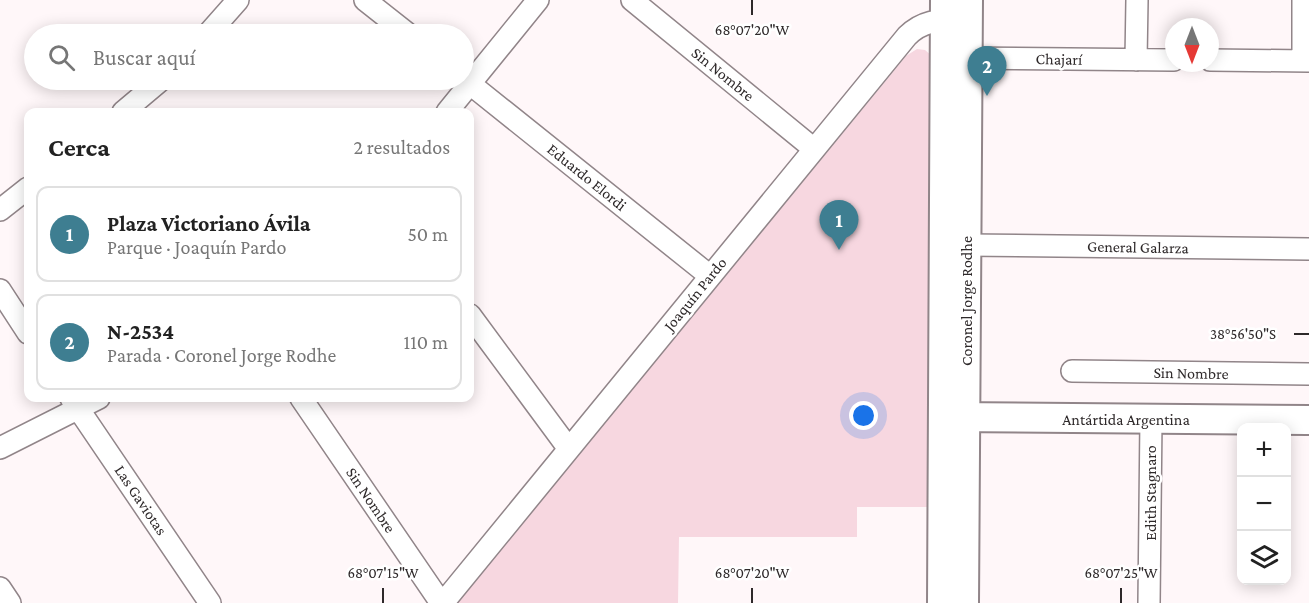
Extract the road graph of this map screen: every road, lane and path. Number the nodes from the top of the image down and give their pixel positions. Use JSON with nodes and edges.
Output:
{"nodes":[{"id":1,"x":238,"y":0,"type":"edge"},
{"id":2,"x":365,"y":0,"type":"edge"},
{"id":3,"x":538,"y":0,"type":"edge"},
{"id":4,"x":632,"y":0,"type":"edge"},
{"id":5,"x":1137,"y":0,"type":"edge"},
{"id":6,"x":1303,"y":0,"type":"edge"},
{"id":7,"x":956,"y":10,"type":"edge"},
{"id":8,"x":216,"y":24,"type":"edge"},
{"id":9,"x":395,"y":24,"type":"edge"},
{"id":10,"x":956,"y":58,"type":"junction"},
{"id":11,"x":1136,"y":60,"type":"junction"},
{"id":12,"x":1165,"y":60,"type":"edge"},
{"id":13,"x":1219,"y":60,"type":"edge"},
{"id":14,"x":1306,"y":61,"type":"edge"},
{"id":15,"x":474,"y":73,"type":"edge"},
{"id":16,"x":474,"y":87,"type":"edge"},
{"id":17,"x":149,"y":90,"type":"edge"},
{"id":18,"x":461,"y":90,"type":"edge"},
{"id":19,"x":128,"y":108,"type":"edge"},
{"id":20,"x":450,"y":108,"type":"edge"},
{"id":21,"x":814,"y":149,"type":"junction"},
{"id":22,"x":24,"y":191,"type":"edge"},
{"id":23,"x":0,"y":210,"type":"edge"},
{"id":24,"x":966,"y":245,"type":"junction"},
{"id":25,"x":1309,"y":249,"type":"edge"},
{"id":26,"x":710,"y":276,"type":"junction"},
{"id":27,"x":0,"y":290,"type":"edge"},
{"id":28,"x":474,"y":320,"type":"edge"},
{"id":29,"x":24,"y":327,"type":"edge"},
{"id":30,"x":1072,"y":371,"type":"dead end"},
{"id":31,"x":1309,"y":374,"type":"edge"},
{"id":32,"x":304,"y":402,"type":"edge"},
{"id":33,"x":75,"y":403,"type":"edge"},
{"id":34,"x":954,"y":417,"type":"junction"},
{"id":35,"x":1151,"y":419,"type":"junction"},
{"id":36,"x":1309,"y":420,"type":"edge"},
{"id":37,"x":0,"y":448,"type":"edge"},
{"id":38,"x":569,"y":449,"type":"junction"},
{"id":39,"x":0,"y":588,"type":"edge"},
{"id":40,"x":10,"y":603,"type":"edge"},
{"id":41,"x":210,"y":603,"type":"edge"},
{"id":42,"x":442,"y":603,"type":"edge"},
{"id":43,"x":942,"y":603,"type":"edge"},
{"id":44,"x":964,"y":603,"type":"edge"},
{"id":45,"x":1149,"y":603,"type":"edge"}],
"edges":[{"from":1,"to":8,"type":"street"},
{"from":2,"to":9,"type":"street"},
{"from":3,"to":15,"type":"street"},
{"from":4,"to":21,"type":"street","name":"Sin Nombre"},
{"from":5,"to":11,"type":"street"},
{"from":6,"to":14,"type":"street"},
{"from":7,"to":10,"type":"main road","name":"Coronel Jorge Rodhe"},
{"from":7,"to":21,"type":"street","name":"Joaquín Pardo"},
{"from":10,"to":11,"type":"street","name":"Chajarí"},
{"from":10,"to":24,"type":"main road","name":"Coronel Jorge Rodhe"},
{"from":10,"to":34,"type":"main road","name":"Coronel Jorge Rodhe"},
{"from":11,"to":12,"type":"street","name":"Chajarí"},
{"from":13,"to":14,"type":"street"},
{"from":16,"to":26,"type":"street","name":"Eduardo Elordi"},
{"from":17,"to":19,"type":"street"},
{"from":18,"to":20,"type":"street"},
{"from":21,"to":26,"type":"street","name":"Joaquín Pardo"},
{"from":22,"to":23,"type":"street"},
{"from":24,"to":25,"type":"street","name":"General Galarza"},
{"from":24,"to":34,"type":"main road","name":"Coronel Jorge Rodhe"},
{"from":26,"to":38,"type":"street","name":"Joaquín Pardo"},
{"from":27,"to":29,"type":"street"},
{"from":28,"to":38,"type":"street"},
{"from":30,"to":31,"type":"street","name":"Sin Nombre"},
{"from":32,"to":42,"type":"street","name":"Sin Nombre"},
{"from":33,"to":37,"type":"street"},
{"from":33,"to":41,"type":"street","name":"Las Gaviotas"},
{"from":34,"to":35,"type":"main road","name":"Antártida Argentina"},
{"from":34,"to":43,"type":"main road","name":"Coronel Jorge Rodhe"},
{"from":34,"to":44,"type":"main road","name":"Coronel Jorge Rodhe"},
{"from":35,"to":36,"type":"main road","name":"Antártida Argentina"},
{"from":35,"to":45,"type":"street","name":"Edith Stagnaro"},
{"from":38,"to":42,"type":"street","name":"Joaquín Pardo"},
{"from":39,"to":40,"type":"street"}]}
